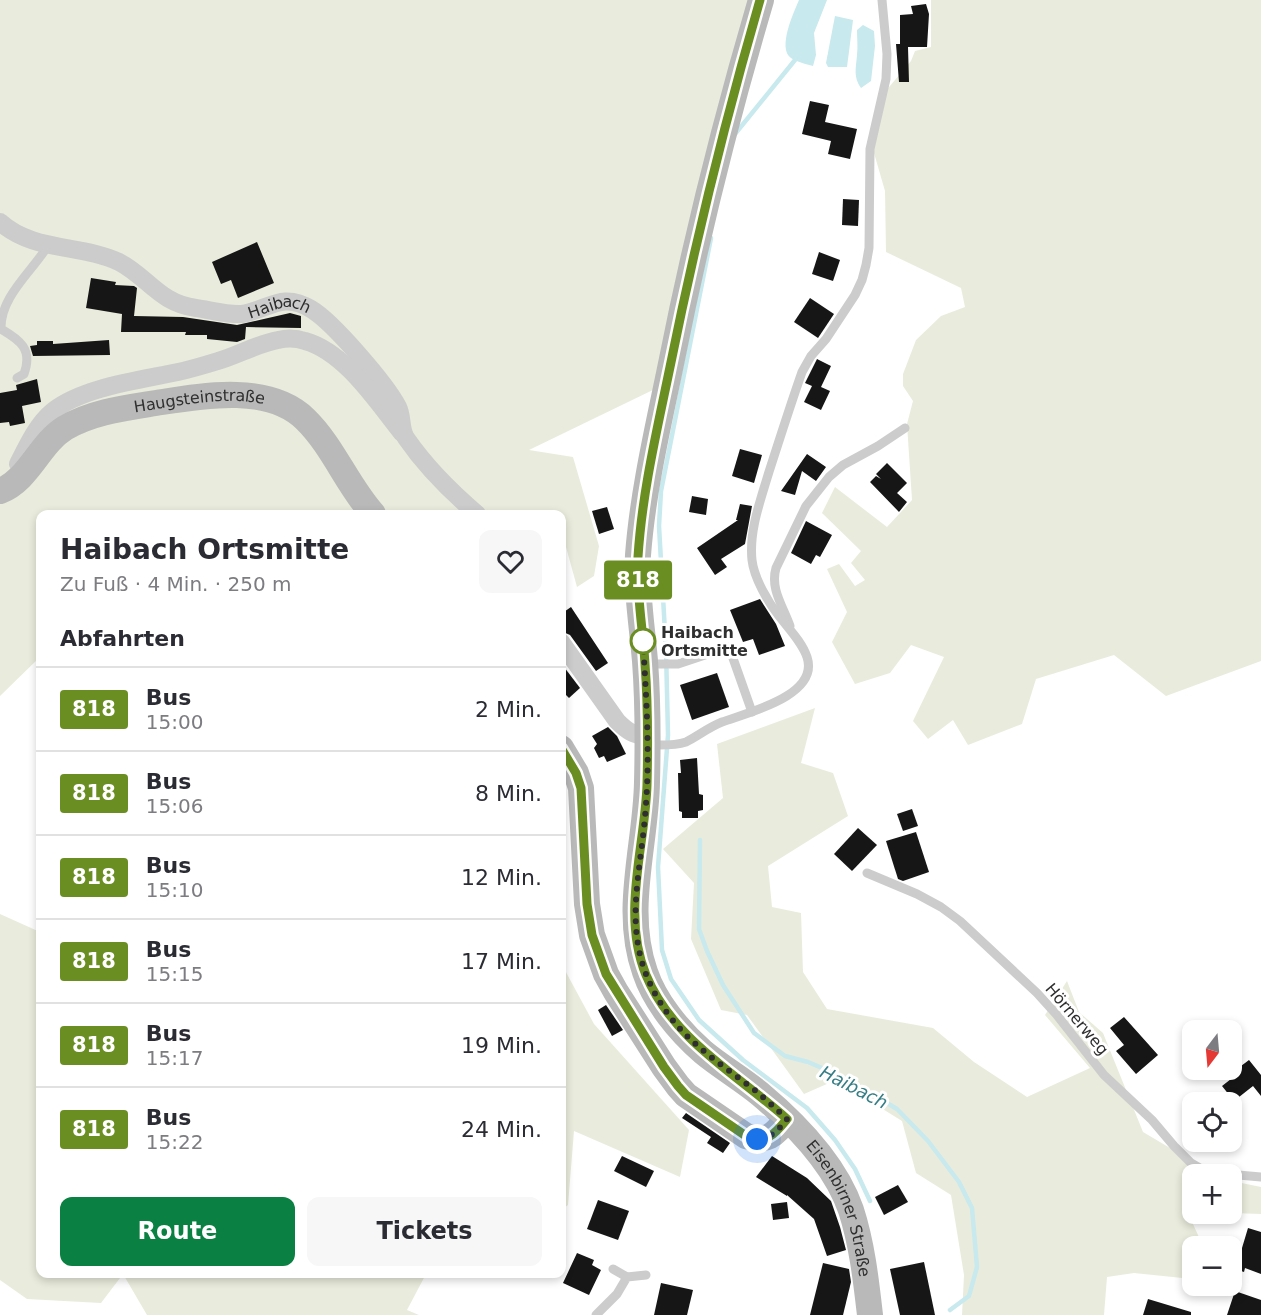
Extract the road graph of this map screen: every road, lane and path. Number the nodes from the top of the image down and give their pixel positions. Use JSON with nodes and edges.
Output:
{"nodes":[{"id":1,"x":760,"y":0,"type":"edge"},
{"id":2,"x":882,"y":0,"type":"edge"},
{"id":3,"x":0,"y":222,"type":"edge"},
{"id":4,"x":49,"y":244,"type":"junction"},
{"id":5,"x":17,"y":378,"type":"dead end"},
{"id":6,"x":905,"y":428,"type":"dead end"},
{"id":7,"x":404,"y":435,"type":"junction"},
{"id":8,"x":26,"y":470,"type":"junction"},
{"id":9,"x":0,"y":491,"type":"edge"},
{"id":10,"x":370,"y":510,"type":"edge"},
{"id":11,"x":472,"y":510,"type":"edge"},
{"id":12,"x":793,"y":634,"type":"junction"},
{"id":13,"x":566,"y":649,"type":"edge"},
{"id":14,"x":654,"y":664,"type":"junction"},
{"id":15,"x":752,"y":712,"type":"junction"},
{"id":16,"x":650,"y":742,"type":"junction"},
{"id":17,"x":566,"y":756,"type":"edge"},
{"id":18,"x":867,"y":873,"type":"dead end"},
{"id":19,"x":787,"y":1119,"type":"junction"},
{"id":20,"x":1261,"y":1177,"type":"edge"},
{"id":21,"x":613,"y":1269,"type":"dead end"},
{"id":22,"x":645,"y":1275,"type":"dead end"},
{"id":23,"x":627,"y":1277,"type":"junction"},
{"id":24,"x":596,"y":1315,"type":"edge"},
{"id":25,"x":870,"y":1315,"type":"edge"}],
"edges":[{"from":1,"to":14,"type":"main road","name":"Eisenbirner Straße"},
{"from":2,"to":12,"type":"lane"},
{"from":3,"to":4,"type":"street","name":"Haibach"},
{"from":4,"to":5,"type":"lane"},
{"from":4,"to":7,"type":"street","name":"Haibach"},
{"from":6,"to":12,"type":"lane"},
{"from":7,"to":8,"type":"street"},
{"from":7,"to":11,"type":"street","name":"Haibach"},
{"from":8,"to":9,"type":"main road","name":"Haugsteinstraße"},
{"from":8,"to":10,"type":"main road","name":"Haugsteinstraße"},
{"from":12,"to":15,"type":"lane"},
{"from":13,"to":16,"type":"street"},
{"from":14,"to":15,"type":"lane"},
{"from":14,"to":16,"type":"main road","name":"Eisenbirner Straße"},
{"from":15,"to":16,"type":"lane"},
{"from":16,"to":19,"type":"main road","name":"Eisenbirner Straße"},
{"from":17,"to":19,"type":"main road"},
{"from":18,"to":20,"type":"lane","name":"Hörnerweg"},
{"from":19,"to":25,"type":"main road","name":"Eisenbirner Straße"},
{"from":21,"to":23,"type":"lane"},
{"from":22,"to":23,"type":"lane"},
{"from":23,"to":24,"type":"lane"}]}
